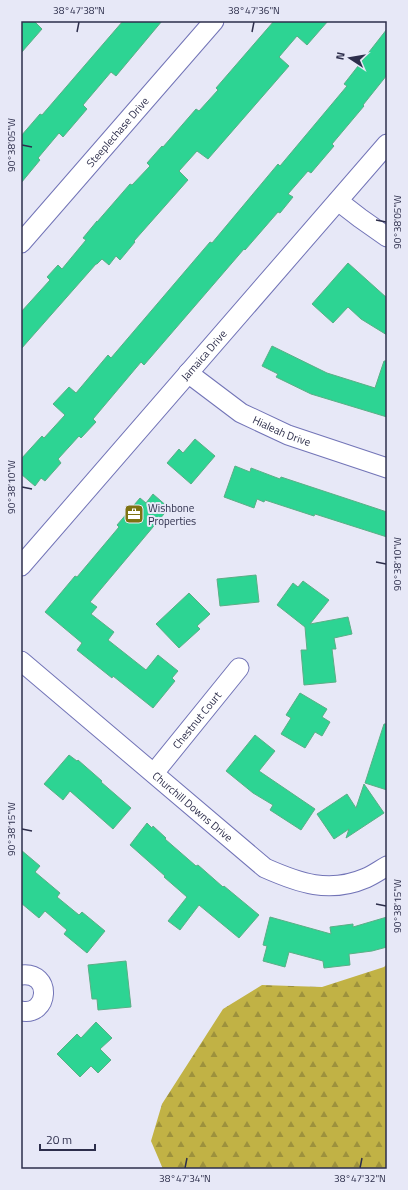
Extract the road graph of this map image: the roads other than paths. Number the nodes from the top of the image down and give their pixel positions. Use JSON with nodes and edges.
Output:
{"nodes":[{"id":1,"x":214,"y":21,"type":"edge"},
{"id":2,"x":387,"y":144,"type":"edge"},
{"id":3,"x":338,"y":201,"type":"junction"},
{"id":4,"x":387,"y":237,"type":"edge"},
{"id":5,"x":21,"y":243,"type":"edge"},
{"id":6,"x":188,"y":373,"type":"junction"},
{"id":7,"x":387,"y":468,"type":"edge"},
{"id":8,"x":21,"y":566,"type":"edge"},
{"id":9,"x":21,"y":661,"type":"edge"},
{"id":10,"x":239,"y":668,"type":"dead end"},
{"id":11,"x":154,"y":773,"type":"junction"},
{"id":12,"x":387,"y":866,"type":"edge"},
{"id":13,"x":21,"y":975,"type":"edge"},
{"id":14,"x":21,"y":1011,"type":"edge"}],
"edges":[{"from":1,"to":5,"type":"street","name":"Steeplechase Drive"},
{"from":2,"to":3,"type":"street","name":"Jamaica Drive"},
{"from":3,"to":4,"type":"street"},
{"from":3,"to":6,"type":"street","name":"Jamaica Drive"},
{"from":6,"to":7,"type":"street","name":"Hialeah Drive"},
{"from":6,"to":8,"type":"street","name":"Jamaica Drive"},
{"from":9,"to":11,"type":"street","name":"Churchill Downs Drive"},
{"from":10,"to":11,"type":"street","name":"Chestnut Court"},
{"from":11,"to":12,"type":"street","name":"Churchill Downs Drive"},
{"from":13,"to":14,"type":"street"}]}
